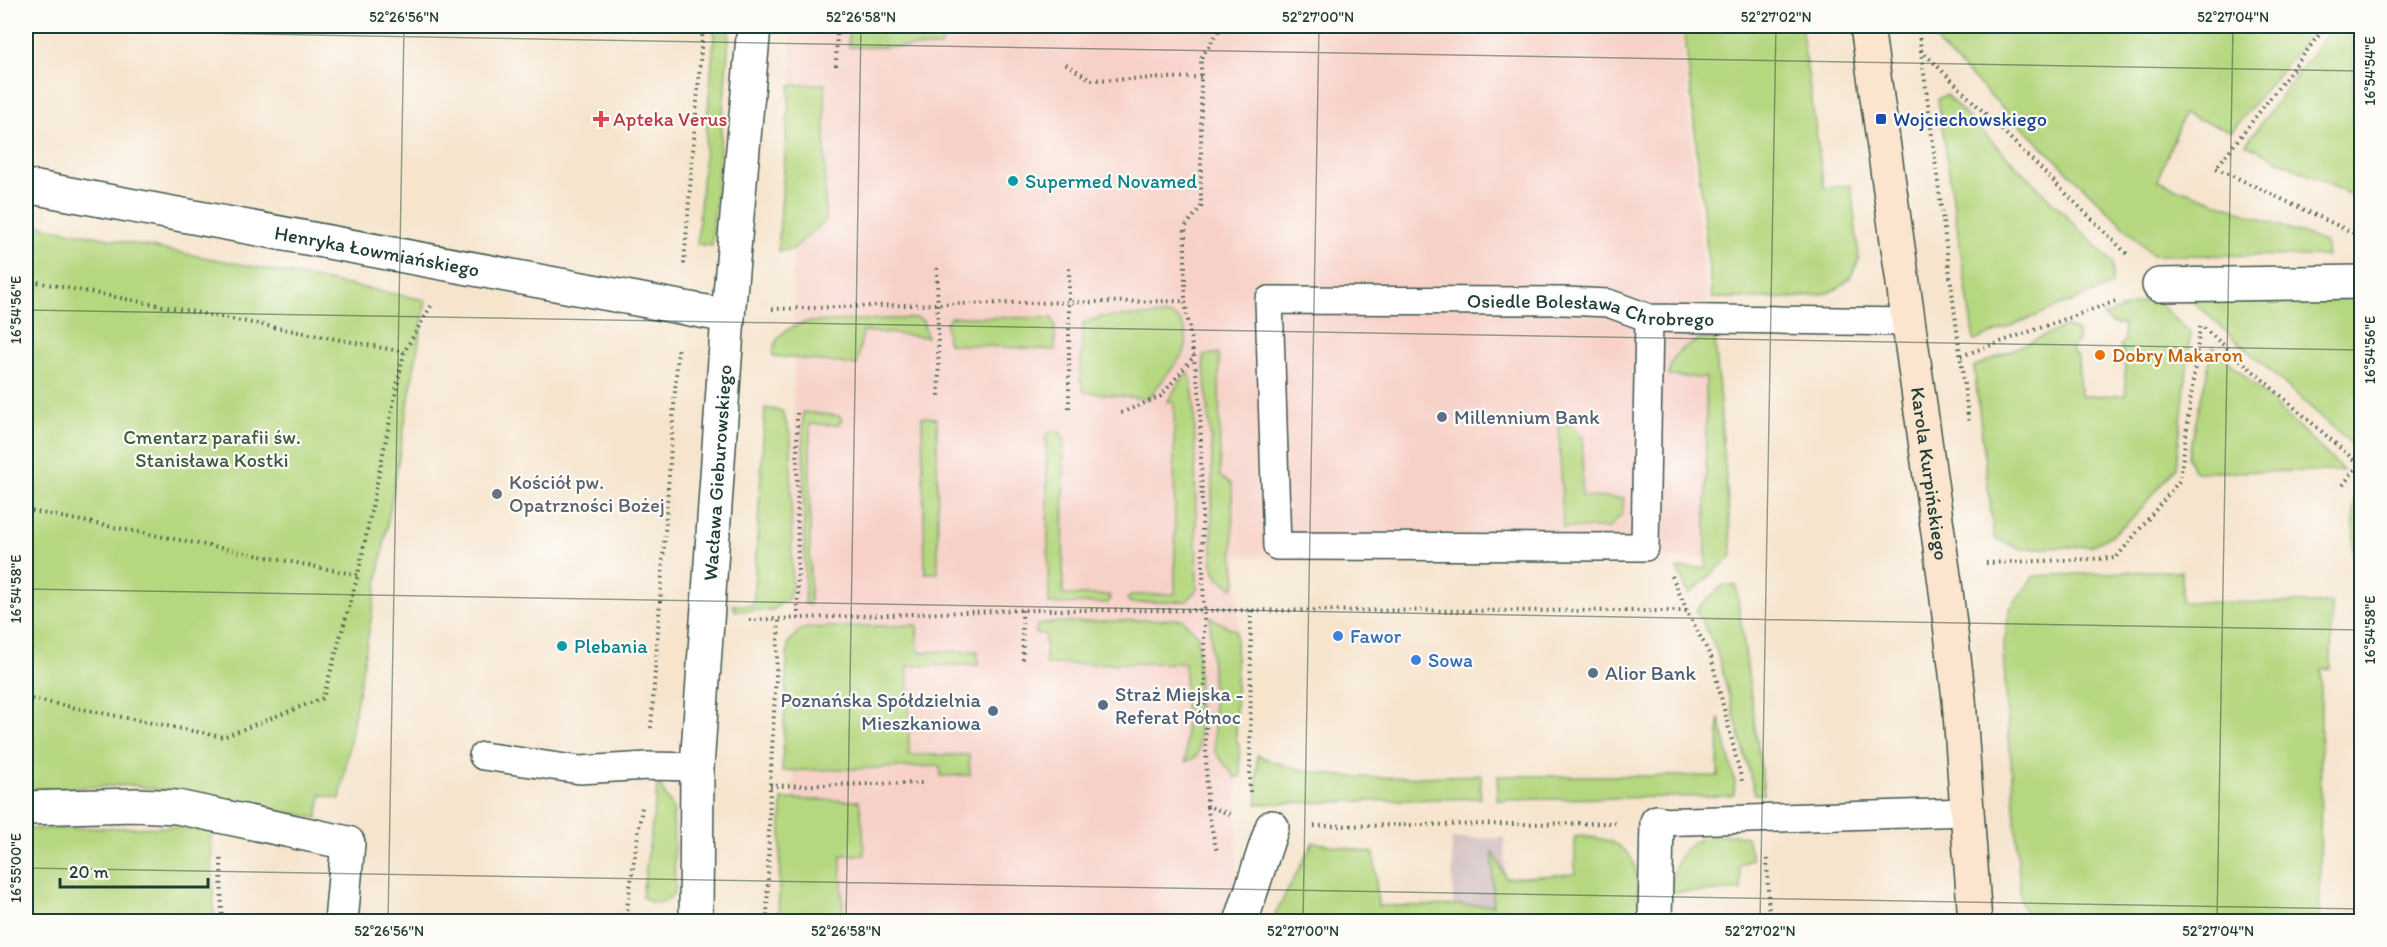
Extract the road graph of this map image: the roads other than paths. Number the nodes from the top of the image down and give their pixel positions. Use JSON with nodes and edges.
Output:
{"nodes":[{"id":1,"x":754,"y":26,"type":"edge"},
{"id":2,"x":1867,"y":26,"type":"edge"},
{"id":3,"x":26,"y":186,"type":"edge"},
{"id":4,"x":2361,"y":282,"type":"edge"},
{"id":5,"x":2158,"y":285,"type":"road end"},
{"id":6,"x":728,"y":316,"type":"junction"},
{"id":7,"x":1649,"y":318,"type":"junction"},
{"id":8,"x":1909,"y":322,"type":"junction"},
{"id":9,"x":483,"y":756,"type":"dead end"},
{"id":10,"x":698,"y":767,"type":"junction"},
{"id":11,"x":26,"y":808,"type":"edge"},
{"id":12,"x":1967,"y":812,"type":"junction"},
{"id":13,"x":1657,"y":822,"type":"joint"},
{"id":14,"x":1272,"y":827,"type":"road end"},
{"id":15,"x":341,"y":921,"type":"edge"},
{"id":16,"x":696,"y":921,"type":"edge"},
{"id":17,"x":1241,"y":921,"type":"edge"},
{"id":18,"x":1655,"y":921,"type":"edge"},
{"id":19,"x":1975,"y":921,"type":"edge"}],
"edges":[{"from":1,"to":6,"type":"street","name":"Wacława Gieburowskiego"},
{"from":2,"to":8,"type":"street","name":"Karola Kurpińskiego"},
{"from":3,"to":6,"type":"street","name":"Henryka Łowmiańskiego"},
{"from":4,"to":5,"type":"street"},
{"from":6,"to":10,"type":"street","name":"Wacława Gieburowskiego"},
{"from":7,"to":7,"type":"lane","name":"Osiedle Bolesława Chrobrego"},
{"from":7,"to":8,"type":"lane","name":"Osiedle Bolesława Chrobrego"},
{"from":8,"to":12,"type":"street","name":"Karola Kurpińskiego"},
{"from":9,"to":10,"type":"lane"},
{"from":10,"to":16,"type":"street","name":"Wacława Gieburowskiego"},
{"from":11,"to":15,"type":"street"},
{"from":12,"to":13,"type":"lane"},
{"from":12,"to":19,"type":"street","name":"Karola Kurpińskiego"},
{"from":13,"to":18,"type":"street"},
{"from":14,"to":17,"type":"street"}]}
